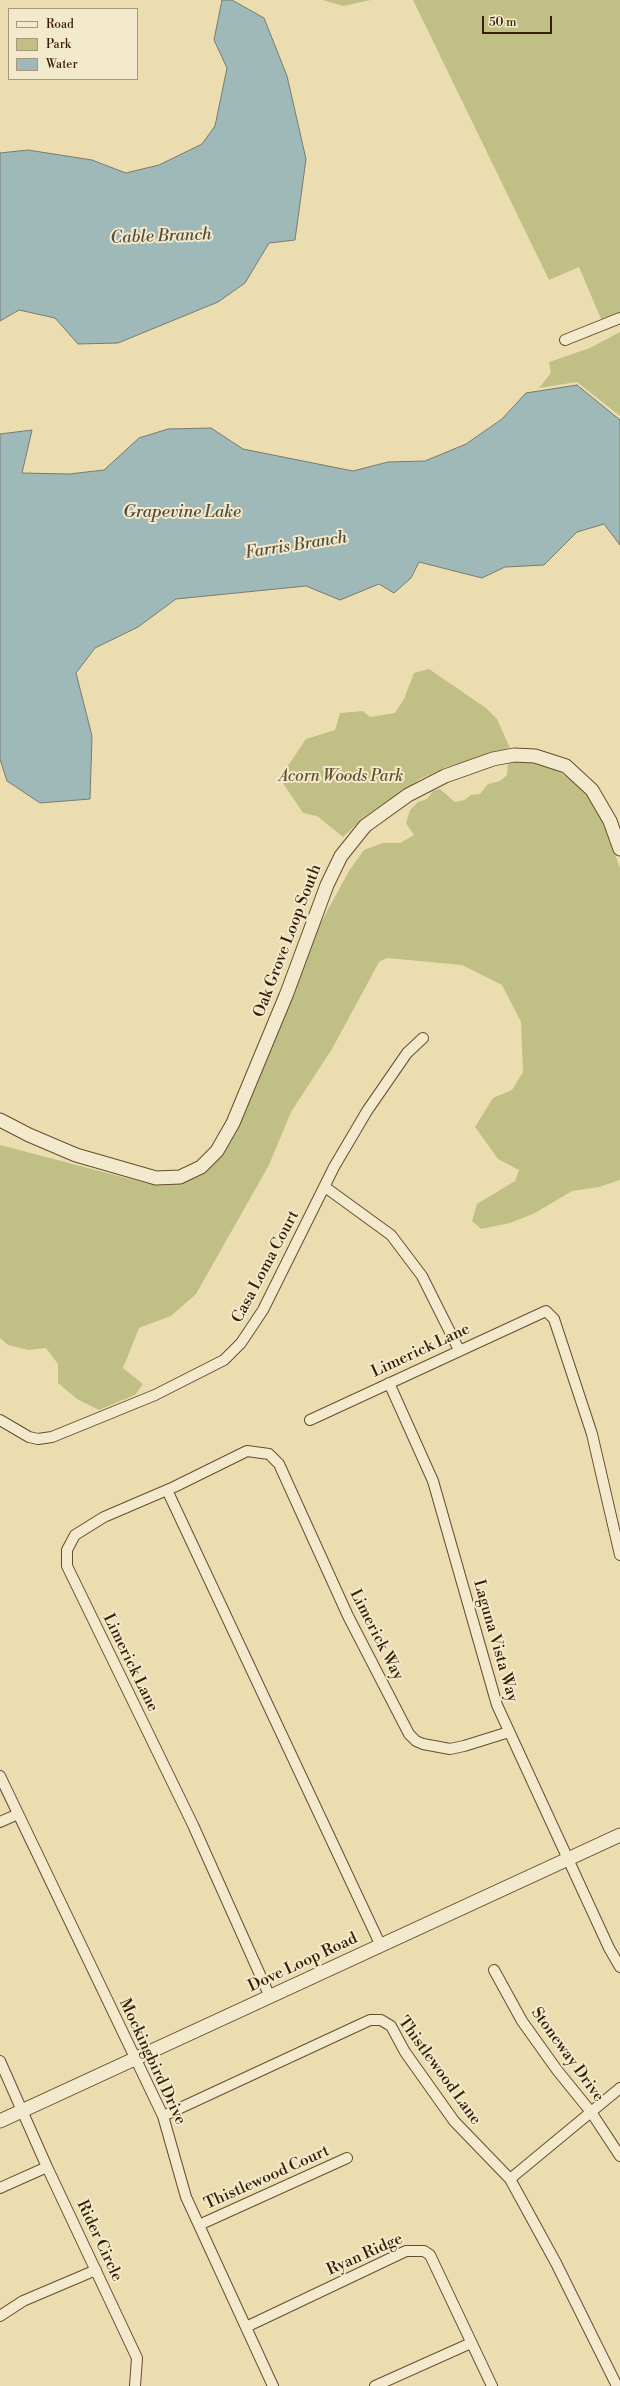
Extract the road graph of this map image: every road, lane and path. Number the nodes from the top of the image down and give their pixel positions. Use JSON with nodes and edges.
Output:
{"nodes":[{"id":1,"x":620,"y":318,"type":"edge"},
{"id":2,"x":565,"y":340,"type":"dead end"},
{"id":3,"x":620,"y":849,"type":"edge"},
{"id":4,"x":423,"y":1038,"type":"dead end"},
{"id":5,"x":0,"y":1120,"type":"edge"},
{"id":6,"x":325,"y":1187,"type":"junction"},
{"id":7,"x":459,"y":1350,"type":"junction"},
{"id":8,"x":389,"y":1383,"type":"junction"},
{"id":9,"x":0,"y":1420,"type":"edge"},
{"id":10,"x":310,"y":1420,"type":"dead end"},
{"id":11,"x":269,"y":1454,"type":"joint"},
{"id":12,"x":167,"y":1490,"type":"junction"},
{"id":13,"x":620,"y":1555,"type":"edge"},
{"id":14,"x":509,"y":1732,"type":"junction"},
{"id":15,"x":0,"y":1776,"type":"edge"},
{"id":16,"x":18,"y":1814,"type":"junction"},
{"id":17,"x":0,"y":1822,"type":"edge"},
{"id":18,"x":620,"y":1836,"type":"edge"},
{"id":19,"x":568,"y":1859,"type":"junction"},
{"id":20,"x":381,"y":1946,"type":"junction"},
{"id":21,"x":620,"y":1967,"type":"edge"},
{"id":22,"x":494,"y":1970,"type":"dead end"},
{"id":23,"x":270,"y":1997,"type":"junction"},
{"id":24,"x":135,"y":2059,"type":"junction"},
{"id":25,"x":0,"y":2061,"type":"edge"},
{"id":26,"x":620,"y":2088,"type":"edge"},
{"id":27,"x":23,"y":2111,"type":"junction"},
{"id":28,"x":591,"y":2112,"type":"junction"},
{"id":29,"x":163,"y":2116,"type":"junction"},
{"id":30,"x":0,"y":2121,"type":"edge"},
{"id":31,"x":620,"y":2156,"type":"edge"},
{"id":32,"x":347,"y":2158,"type":"dead end"},
{"id":33,"x":47,"y":2167,"type":"junction"},
{"id":34,"x":510,"y":2179,"type":"junction"},
{"id":35,"x":0,"y":2188,"type":"edge"},
{"id":36,"x":199,"y":2225,"type":"junction"},
{"id":37,"x":96,"y":2270,"type":"junction"},
{"id":38,"x":0,"y":2316,"type":"edge"},
{"id":39,"x":246,"y":2327,"type":"junction"},
{"id":40,"x":471,"y":2343,"type":"junction"},
{"id":41,"x":135,"y":2386,"type":"edge"},
{"id":42,"x":274,"y":2386,"type":"edge"},
{"id":43,"x":375,"y":2386,"type":"edge"},
{"id":44,"x":492,"y":2386,"type":"edge"},
{"id":45,"x":617,"y":2386,"type":"edge"}],
"edges":[{"from":1,"to":2,"type":"street"},
{"from":3,"to":5,"type":"street","name":"Oak Grove Loop South"},
{"from":4,"to":6,"type":"street","name":"Casa Loma Court"},
{"from":6,"to":7,"type":"street"},
{"from":6,"to":9,"type":"street","name":"Casa Loma Court"},
{"from":7,"to":8,"type":"street","name":"Limerick Lane"},
{"from":7,"to":13,"type":"street","name":"Limerick Lane"},
{"from":8,"to":10,"type":"street","name":"Limerick Lane"},
{"from":8,"to":14,"type":"street","name":"Laguna Vista Way"},
{"from":11,"to":12,"type":"street","name":"Limerick Lane"},
{"from":11,"to":14,"type":"street","name":"Limerick Way"},
{"from":12,"to":20,"type":"street"},
{"from":12,"to":23,"type":"street","name":"Limerick Lane"},
{"from":14,"to":19,"type":"street","name":"Laguna Vista Way"},
{"from":15,"to":16,"type":"street","name":"Mockingbird Drive"},
{"from":16,"to":17,"type":"street"},
{"from":16,"to":24,"type":"street","name":"Mockingbird Drive"},
{"from":18,"to":19,"type":"street","name":"Dove Loop Road"},
{"from":19,"to":20,"type":"street","name":"Dove Loop Road"},
{"from":19,"to":21,"type":"street","name":"Laguna Vista Way"},
{"from":20,"to":23,"type":"street","name":"Dove Loop Road"},
{"from":22,"to":28,"type":"street","name":"Stoneway Drive"},
{"from":23,"to":24,"type":"street","name":"Dove Loop Road"},
{"from":24,"to":27,"type":"street","name":"Dove Loop Road"},
{"from":24,"to":29,"type":"street","name":"Mockingbird Drive"},
{"from":25,"to":27,"type":"street","name":"Rider Circle"},
{"from":26,"to":28,"type":"street"},
{"from":27,"to":30,"type":"street","name":"Dove Loop Road"},
{"from":27,"to":33,"type":"street","name":"Rider Circle"},
{"from":28,"to":31,"type":"street","name":"Stoneway Drive"},
{"from":28,"to":34,"type":"street"},
{"from":29,"to":34,"type":"street","name":"Thistlewood Lane"},
{"from":29,"to":36,"type":"street","name":"Mockingbird Drive"},
{"from":32,"to":36,"type":"street","name":"Thistlewood Court"},
{"from":33,"to":35,"type":"street"},
{"from":33,"to":37,"type":"street","name":"Rider Circle"},
{"from":34,"to":45,"type":"street","name":"Thistlewood Lane"},
{"from":36,"to":39,"type":"street","name":"Mockingbird Drive"},
{"from":37,"to":38,"type":"street"},
{"from":37,"to":41,"type":"street","name":"Rider Circle"},
{"from":39,"to":40,"type":"street","name":"Ryan Ridge"},
{"from":39,"to":42,"type":"street","name":"Mockingbird Drive"},
{"from":40,"to":43,"type":"street"},
{"from":40,"to":44,"type":"street","name":"Ryan Ridge"}]}
